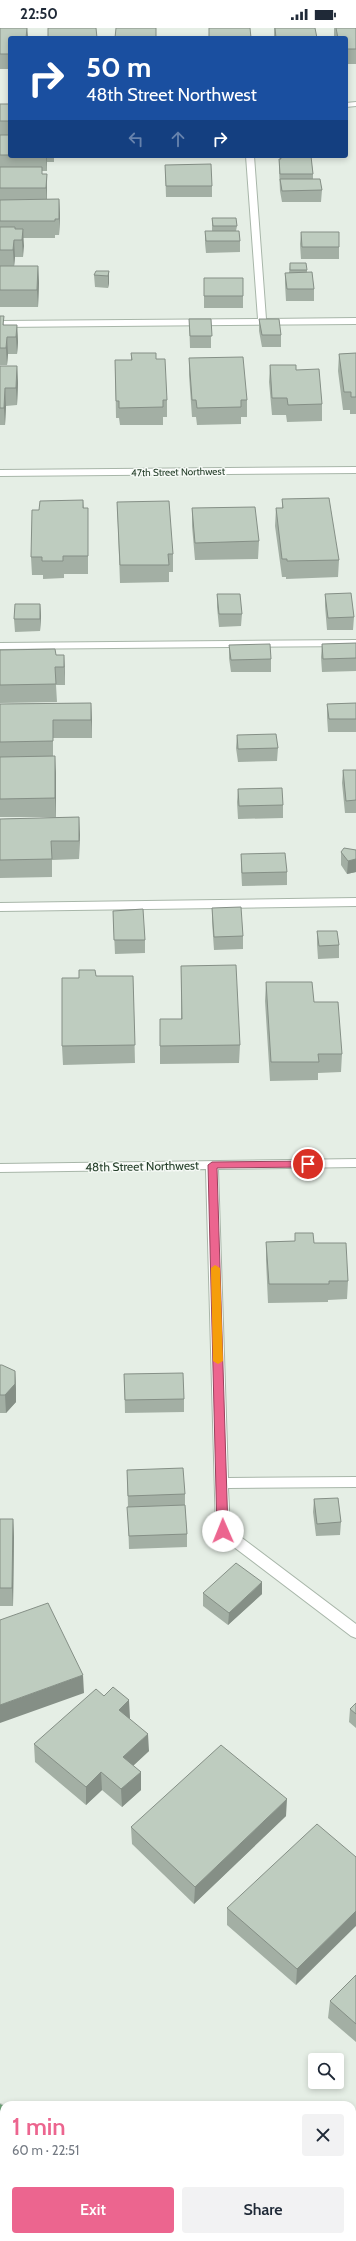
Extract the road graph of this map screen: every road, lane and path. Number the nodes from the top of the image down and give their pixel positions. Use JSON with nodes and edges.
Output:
{"nodes":[{"id":1,"x":250,"y":158,"type":"edge"},
{"id":2,"x":356,"y":321,"type":"edge"},
{"id":3,"x":262,"y":322,"type":"junction"},
{"id":4,"x":0,"y":324,"type":"edge"},
{"id":5,"x":356,"y":470,"type":"edge"},
{"id":6,"x":0,"y":473,"type":"edge"},
{"id":7,"x":356,"y":643,"type":"edge"},
{"id":8,"x":0,"y":646,"type":"edge"},
{"id":9,"x":356,"y":902,"type":"edge"},
{"id":10,"x":0,"y":907,"type":"edge"},
{"id":11,"x":356,"y":1163,"type":"edge"},
{"id":12,"x":212,"y":1165,"type":"junction"},
{"id":13,"x":0,"y":1168,"type":"edge"},
{"id":14,"x":356,"y":1482,"type":"edge"},
{"id":15,"x":222,"y":1483,"type":"junction"},
{"id":16,"x":356,"y":1632,"type":"edge"}],
"edges":[{"from":1,"to":3,"type":"street"},
{"from":2,"to":3,"type":"street"},
{"from":3,"to":4,"type":"street"},
{"from":5,"to":6,"type":"street","name":"47th Street Northwest"},
{"from":7,"to":8,"type":"street"},
{"from":9,"to":10,"type":"street"},
{"from":11,"to":12,"type":"street","name":"48th Street Northwest"},
{"from":12,"to":13,"type":"street","name":"48th Street Northwest"},
{"from":12,"to":15,"type":"street"},
{"from":14,"to":15,"type":"street"},
{"from":15,"to":16,"type":"street"}]}
